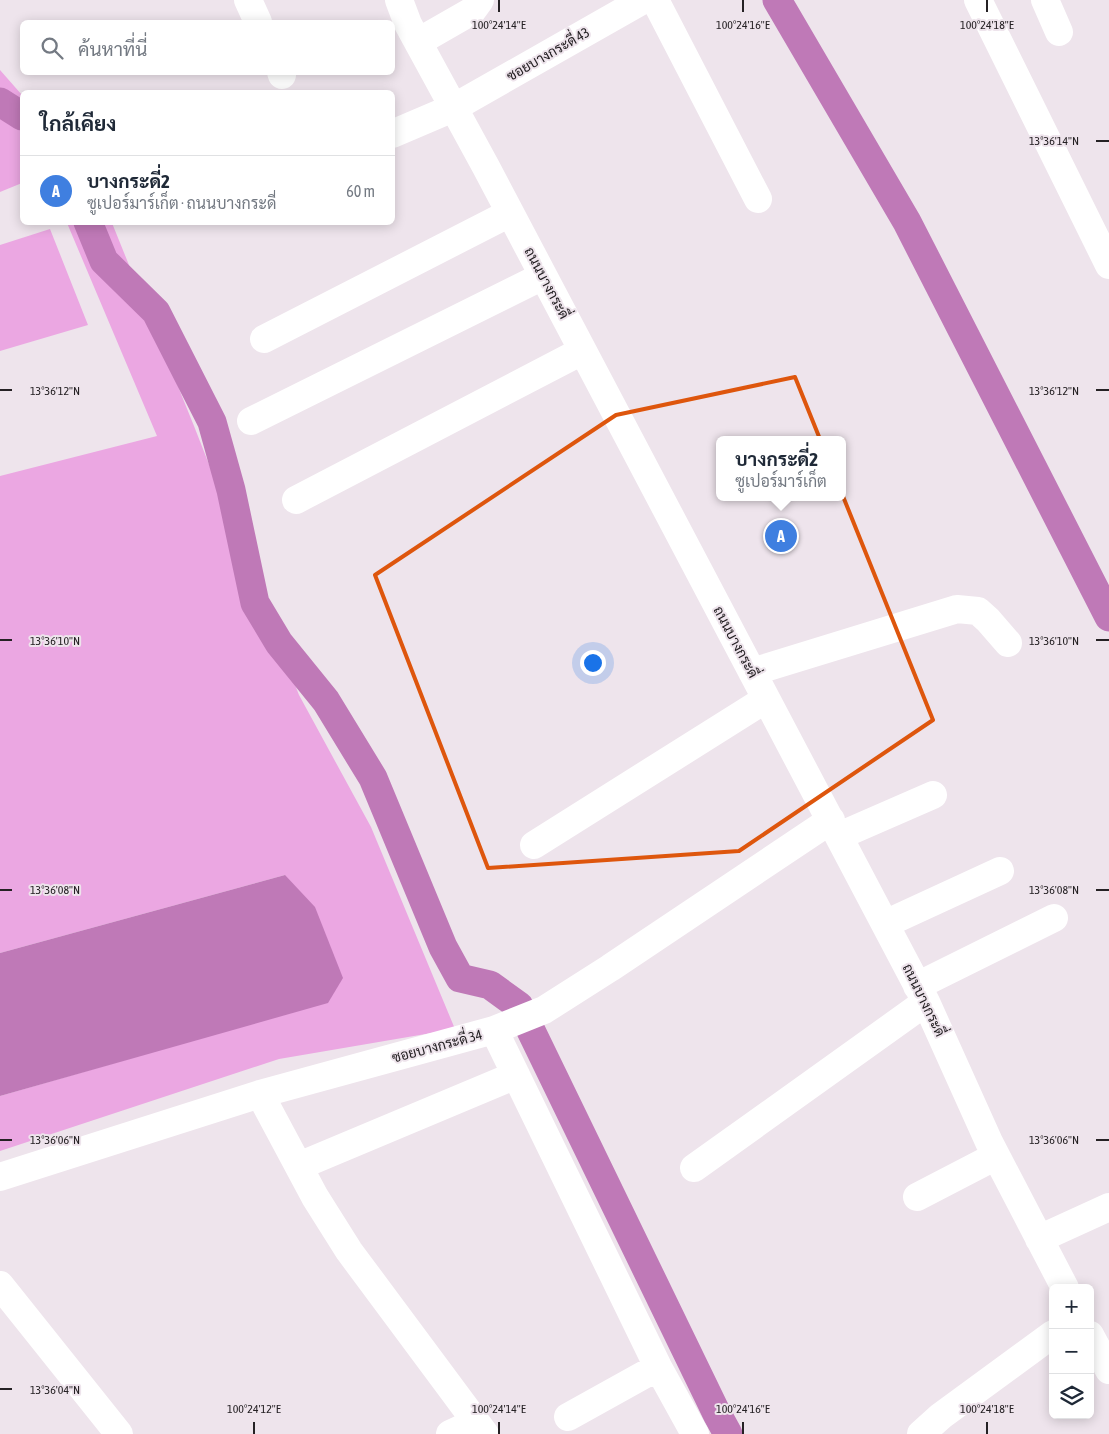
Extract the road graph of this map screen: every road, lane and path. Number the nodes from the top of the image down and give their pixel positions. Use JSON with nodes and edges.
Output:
{"nodes":[{"id":1,"x":248,"y":0,"type":"edge"},
{"id":2,"x":399,"y":0,"type":"edge"},
{"id":3,"x":480,"y":0,"type":"edge"},
{"id":4,"x":643,"y":0,"type":"edge"},
{"id":5,"x":655,"y":0,"type":"edge"},
{"id":6,"x":978,"y":0,"type":"edge"},
{"id":7,"x":1045,"y":0,"type":"edge"},
{"id":8,"x":257,"y":20,"type":"edge"},
{"id":9,"x":1059,"y":32,"type":"dead end"},
{"id":10,"x":418,"y":42,"type":"junction"},
{"id":11,"x":454,"y":108,"type":"junction"},
{"id":12,"x":395,"y":133,"type":"edge"},
{"id":13,"x":758,"y":199,"type":"dead end"},
{"id":14,"x":510,"y":213,"type":"junction"},
{"id":15,"x":1109,"y":265,"type":"edge"},
{"id":16,"x":543,"y":276,"type":"junction"},
{"id":17,"x":264,"y":339,"type":"dead end"},
{"id":18,"x":582,"y":352,"type":"junction"},
{"id":19,"x":251,"y":421,"type":"dead end"},
{"id":20,"x":296,"y":500,"type":"dead end"},
{"id":21,"x":1008,"y":643,"type":"dead end"},
{"id":22,"x":752,"y":672,"type":"junction"},
{"id":23,"x":766,"y":699,"type":"junction"},
{"id":24,"x":933,"y":795,"type":"dead end"},
{"id":25,"x":835,"y":828,"type":"junction"},
{"id":26,"x":534,"y":846,"type":"dead end"},
{"id":27,"x":1000,"y":871,"type":"dead end"},
{"id":28,"x":1054,"y":918,"type":"dead end"},
{"id":29,"x":885,"y":924,"type":"junction"},
{"id":30,"x":922,"y":994,"type":"junction"},
{"id":31,"x":506,"y":1026,"type":"junction"},
{"id":32,"x":516,"y":1075,"type":"junction"},
{"id":33,"x":260,"y":1094,"type":"junction"},
{"id":34,"x":996,"y":1156,"type":"junction"},
{"id":35,"x":299,"y":1166,"type":"junction"},
{"id":36,"x":694,"y":1168,"type":"dead end"},
{"id":37,"x":0,"y":1177,"type":"edge"},
{"id":38,"x":917,"y":1197,"type":"dead end"},
{"id":39,"x":1109,"y":1207,"type":"edge"},
{"id":40,"x":1039,"y":1239,"type":"junction"},
{"id":41,"x":1063,"y":1284,"type":"edge"},
{"id":42,"x":0,"y":1285,"type":"edge"},
{"id":43,"x":1049,"y":1337,"type":"edge"},
{"id":44,"x":1094,"y":1342,"type":"edge"},
{"id":45,"x":658,"y":1367,"type":"junction"},
{"id":46,"x":1109,"y":1370,"type":"edge"},
{"id":47,"x":568,"y":1417,"type":"dead end"},
{"id":48,"x":480,"y":1428,"type":"edge"},
{"id":49,"x":119,"y":1434,"type":"edge"},
{"id":50,"x":450,"y":1434,"type":"edge"},
{"id":51,"x":695,"y":1434,"type":"edge"},
{"id":52,"x":921,"y":1434,"type":"edge"}],
"edges":[{"from":1,"to":8,"type":"street"},
{"from":2,"to":10,"type":"street","name":"ถนนบางกระดี่"},
{"from":3,"to":10,"type":"street"},
{"from":4,"to":11,"type":"street","name":"ซอยบางกระดี่ 43"},
{"from":5,"to":13,"type":"street"},
{"from":6,"to":15,"type":"street"},
{"from":7,"to":9,"type":"street"},
{"from":10,"to":11,"type":"street","name":"ถนนบางกระดี่"},
{"from":11,"to":12,"type":"street","name":"ซอยบางกระดี่ 43"},
{"from":11,"to":14,"type":"street","name":"ถนนบางกระดี่"},
{"from":14,"to":16,"type":"street","name":"ถนนบางกระดี่"},
{"from":14,"to":17,"type":"street"},
{"from":16,"to":18,"type":"street","name":"ถนนบางกระดี่"},
{"from":16,"to":19,"type":"street"},
{"from":18,"to":20,"type":"street"},
{"from":18,"to":22,"type":"street","name":"ถนนบางกระดี่"},
{"from":21,"to":22,"type":"street"},
{"from":22,"to":23,"type":"street","name":"ถนนบางกระดี่"},
{"from":23,"to":25,"type":"street","name":"ถนนบางกระดี่"},
{"from":23,"to":26,"type":"street"},
{"from":24,"to":25,"type":"street","name":"ซอยบางกระดี่ 34"},
{"from":25,"to":29,"type":"street","name":"ถนนบางกระดี่"},
{"from":25,"to":31,"type":"street","name":"ซอยบางกระดี่ 34"},
{"from":27,"to":29,"type":"street"},
{"from":28,"to":30,"type":"street"},
{"from":29,"to":30,"type":"street","name":"ถนนบางกระดี่"},
{"from":30,"to":34,"type":"street","name":"ถนนบางกระดี่"},
{"from":30,"to":36,"type":"street"},
{"from":31,"to":32,"type":"street"},
{"from":31,"to":33,"type":"street","name":"ซอยบางกระดี่ 34"},
{"from":32,"to":35,"type":"street"},
{"from":32,"to":45,"type":"street"},
{"from":33,"to":35,"type":"street"},
{"from":33,"to":37,"type":"street","name":"ซอยบางกระดี่ 34"},
{"from":34,"to":38,"type":"street"},
{"from":34,"to":40,"type":"street","name":"ถนนบางกระดี่"},
{"from":35,"to":48,"type":"street"},
{"from":39,"to":40,"type":"street"},
{"from":40,"to":41,"type":"street","name":"ถนนบางกระดี่"},
{"from":42,"to":49,"type":"street"},
{"from":43,"to":52,"type":"street"},
{"from":44,"to":46,"type":"street"},
{"from":45,"to":47,"type":"street"},
{"from":45,"to":51,"type":"street"},
{"from":48,"to":50,"type":"street"}]}
